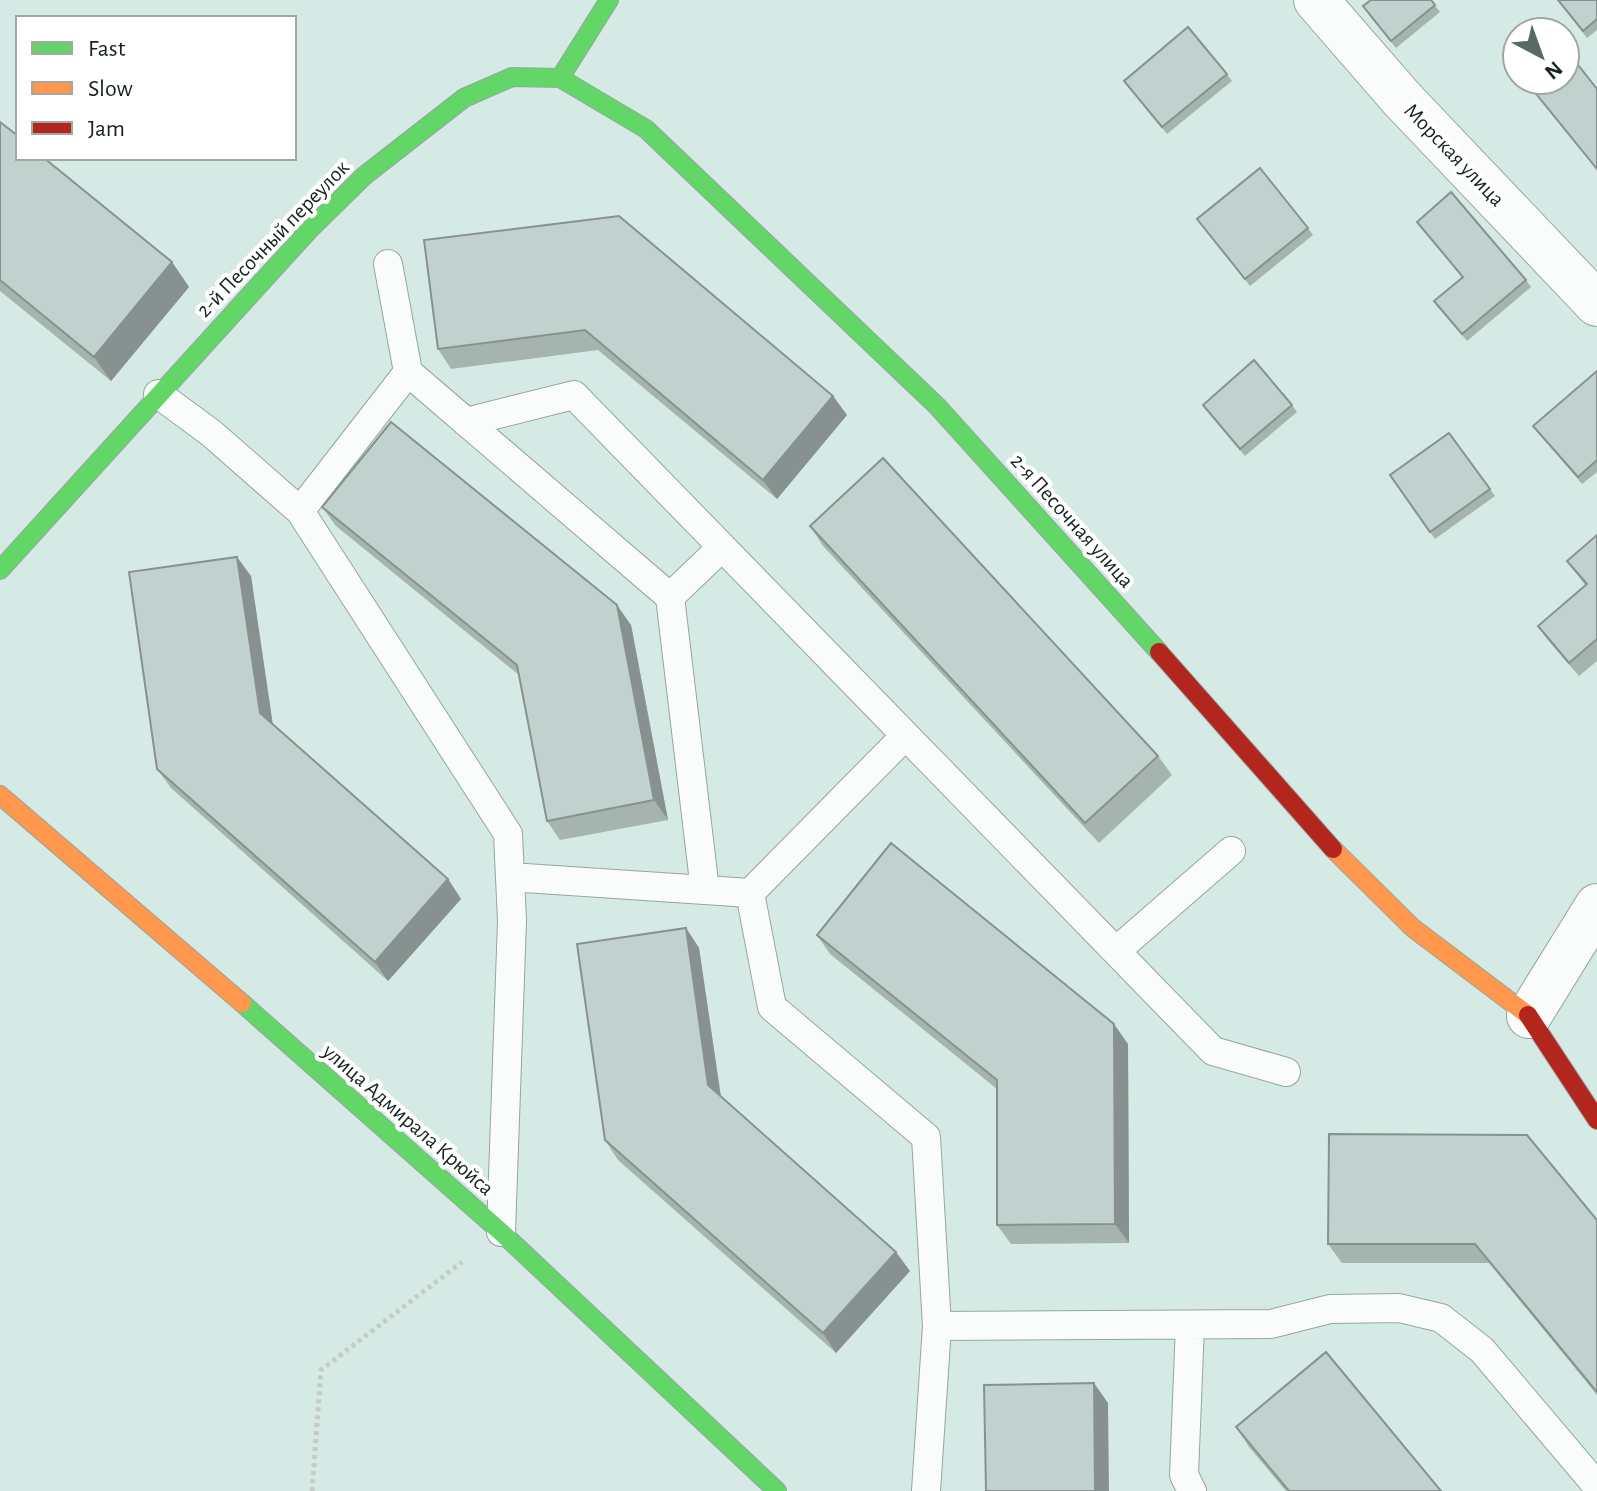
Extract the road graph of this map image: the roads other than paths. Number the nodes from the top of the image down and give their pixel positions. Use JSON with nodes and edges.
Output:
{"nodes":[{"id":1,"x":609,"y":0,"type":"edge"},
{"id":2,"x":1316,"y":0,"type":"edge"},
{"id":3,"x":560,"y":78,"type":"junction"},
{"id":4,"x":388,"y":264,"type":"dead end"},
{"id":5,"x":1597,"y":304,"type":"edge"},
{"id":6,"x":408,"y":372,"type":"junction"},
{"id":7,"x":158,"y":394,"type":"junction"},
{"id":8,"x":466,"y":422,"type":"junction"},
{"id":9,"x":300,"y":511,"type":"junction"},
{"id":10,"x":722,"y":547,"type":"junction"},
{"id":11,"x":0,"y":570,"type":"edge"},
{"id":12,"x":670,"y":597,"type":"junction"},
{"id":13,"x":905,"y":736,"type":"junction"},
{"id":14,"x":0,"y":795,"type":"edge"},
{"id":15,"x":1231,"y":851,"type":"dead end"},
{"id":16,"x":510,"y":877,"type":"junction"},
{"id":17,"x":705,"y":890,"type":"junction"},
{"id":18,"x":750,"y":893,"type":"junction"},
{"id":19,"x":1597,"y":906,"type":"edge"},
{"id":20,"x":1116,"y":951,"type":"junction"},
{"id":21,"x":1529,"y":1016,"type":"junction"},
{"id":22,"x":1286,"y":1072,"type":"dead end"},
{"id":23,"x":1597,"y":1120,"type":"edge"},
{"id":24,"x":501,"y":1232,"type":"junction"},
{"id":25,"x":1190,"y":1325,"type":"junction"},
{"id":26,"x":937,"y":1326,"type":"junction"},
{"id":27,"x":1597,"y":1486,"type":"edge"},
{"id":28,"x":777,"y":1491,"type":"edge"},
{"id":29,"x":926,"y":1491,"type":"edge"},
{"id":30,"x":1192,"y":1491,"type":"edge"}],
"edges":[{"from":1,"to":3,"type":"street"},
{"from":2,"to":5,"type":"street","name":"Морская улица"},
{"from":3,"to":7,"type":"street","name":"2-й Песочный переулок"},
{"from":3,"to":21,"type":"street","name":"2-я Песочная улица"},
{"from":4,"to":6,"type":"lane"},
{"from":6,"to":8,"type":"lane"},
{"from":6,"to":9,"type":"lane"},
{"from":7,"to":9,"type":"lane"},
{"from":7,"to":11,"type":"street","name":"2-й Песочный переулок"},
{"from":8,"to":10,"type":"lane"},
{"from":8,"to":12,"type":"lane"},
{"from":9,"to":16,"type":"lane"},
{"from":10,"to":12,"type":"lane"},
{"from":10,"to":13,"type":"lane"},
{"from":12,"to":17,"type":"lane"},
{"from":13,"to":18,"type":"lane"},
{"from":13,"to":20,"type":"lane"},
{"from":14,"to":24,"type":"street","name":"улица Адмирала Крюйса"},
{"from":15,"to":20,"type":"lane"},
{"from":16,"to":17,"type":"lane"},
{"from":16,"to":24,"type":"lane"},
{"from":17,"to":18,"type":"lane"},
{"from":18,"to":26,"type":"lane"},
{"from":19,"to":21,"type":"street"},
{"from":20,"to":22,"type":"lane"},
{"from":21,"to":23,"type":"street","name":"2-я Песочная улица"},
{"from":24,"to":28,"type":"street","name":"улица Адмирала Крюйса"},
{"from":25,"to":26,"type":"lane"},
{"from":25,"to":27,"type":"lane"},
{"from":25,"to":30,"type":"lane"},
{"from":26,"to":29,"type":"lane"}]}
